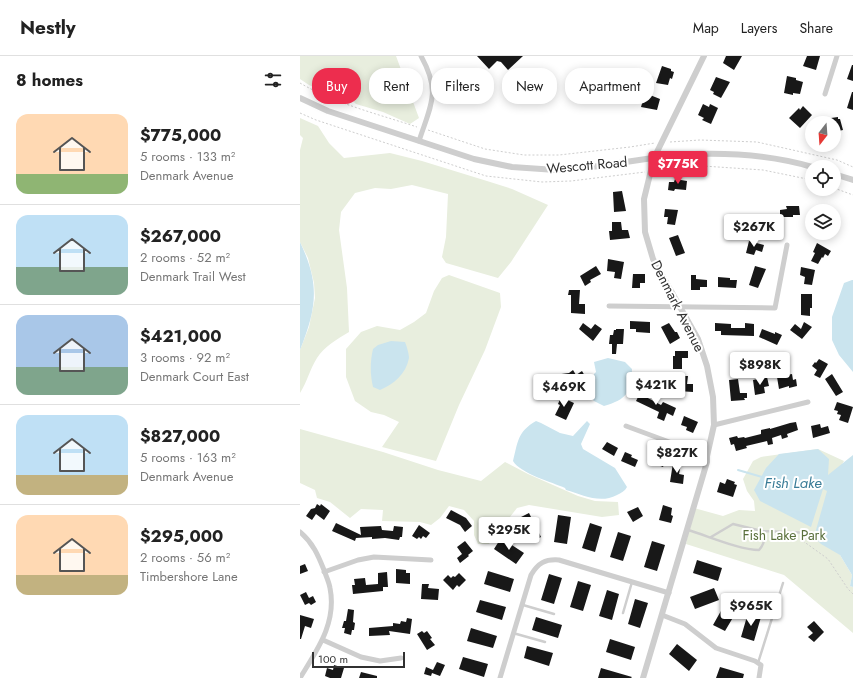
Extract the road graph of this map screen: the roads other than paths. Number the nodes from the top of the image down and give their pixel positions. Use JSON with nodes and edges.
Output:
{"nodes":[{"id":1,"x":421,"y":56,"type":"edge"},
{"id":2,"x":704,"y":56,"type":"edge"},
{"id":3,"x":837,"y":56,"type":"edge"},
{"id":4,"x":825,"y":94,"type":"dead end"},
{"id":5,"x":300,"y":98,"type":"edge"},
{"id":6,"x":419,"y":141,"type":"junction"},
{"id":7,"x":654,"y":158,"type":"junction"},
{"id":8,"x":805,"y":165,"type":"edge"},
{"id":9,"x":841,"y":176,"type":"edge"},
{"id":10,"x":853,"y":180,"type":"edge"},
{"id":11,"x":787,"y":245,"type":"dead end"},
{"id":12,"x":609,"y":306,"type":"dead end"},
{"id":13,"x":680,"y":307,"type":"junction"},
{"id":14,"x":808,"y":402,"type":"dead end"},
{"id":15,"x":714,"y":425,"type":"junction"},
{"id":16,"x":626,"y":426,"type":"dead end"},
{"id":17,"x":707,"y":456,"type":"junction"},
{"id":18,"x":687,"y":530,"type":"junction"},
{"id":19,"x":762,"y":531,"type":"junction"},
{"id":20,"x":300,"y":532,"type":"edge"},
{"id":21,"x":812,"y":533,"type":"dead end"},
{"id":22,"x":711,"y":537,"type":"junction"},
{"id":23,"x":431,"y":560,"type":"dead end"},
{"id":24,"x":324,"y":572,"type":"junction"},
{"id":25,"x":632,"y":582,"type":"junction"},
{"id":26,"x":783,"y":582,"type":"dead end"},
{"id":27,"x":669,"y":593,"type":"junction"},
{"id":28,"x":522,"y":604,"type":"junction"},
{"id":29,"x":623,"y":613,"type":"dead end"},
{"id":30,"x":554,"y":614,"type":"dead end"},
{"id":31,"x":662,"y":615,"type":"junction"},
{"id":32,"x":513,"y":633,"type":"junction"},
{"id":33,"x":323,"y":640,"type":"junction"},
{"id":34,"x":545,"y":642,"type":"dead end"},
{"id":35,"x":401,"y":658,"type":"dead end"},
{"id":36,"x":760,"y":664,"type":"junction"},
{"id":37,"x":300,"y":678,"type":"edge"},
{"id":38,"x":500,"y":678,"type":"edge"},
{"id":39,"x":643,"y":678,"type":"edge"},
{"id":40,"x":759,"y":678,"type":"edge"}],
"edges":[{"from":1,"to":6,"type":"street"},
{"from":2,"to":7,"type":"street","name":"Denmark Avenue"},
{"from":3,"to":4,"type":"street"},
{"from":5,"to":6,"type":"street","name":"Wescott Road"},
{"from":6,"to":7,"type":"street","name":"Wescott Road"},
{"from":7,"to":8,"type":"street","name":"Wescott Road"},
{"from":7,"to":13,"type":"street","name":"Denmark Avenue"},
{"from":9,"to":10,"type":"street"},
{"from":11,"to":13,"type":"street"},
{"from":12,"to":13,"type":"street"},
{"from":13,"to":15,"type":"street","name":"Denmark Avenue"},
{"from":14,"to":15,"type":"street"},
{"from":15,"to":17,"type":"street","name":"Denmark Avenue"},
{"from":16,"to":17,"type":"street"},
{"from":17,"to":18,"type":"street","name":"Denmark Avenue"},
{"from":18,"to":22,"type":"lane"},
{"from":18,"to":27,"type":"street","name":"Denmark Avenue"},
{"from":19,"to":21,"type":"lane"},
{"from":19,"to":22,"type":"lane"},
{"from":19,"to":22,"type":"lane"},
{"from":20,"to":24,"type":"street"},
{"from":23,"to":24,"type":"street"},
{"from":24,"to":33,"type":"street"},
{"from":25,"to":27,"type":"street"},
{"from":25,"to":28,"type":"street"},
{"from":25,"to":29,"type":"lane"},
{"from":26,"to":36,"type":"lane"},
{"from":27,"to":31,"type":"street","name":"Denmark Avenue"},
{"from":28,"to":30,"type":"lane"},
{"from":28,"to":32,"type":"street"},
{"from":31,"to":36,"type":"street"},
{"from":31,"to":39,"type":"street","name":"Denmark Avenue"},
{"from":32,"to":34,"type":"lane"},
{"from":32,"to":38,"type":"street"},
{"from":33,"to":35,"type":"street"},
{"from":33,"to":37,"type":"street"},
{"from":36,"to":40,"type":"street"}]}
